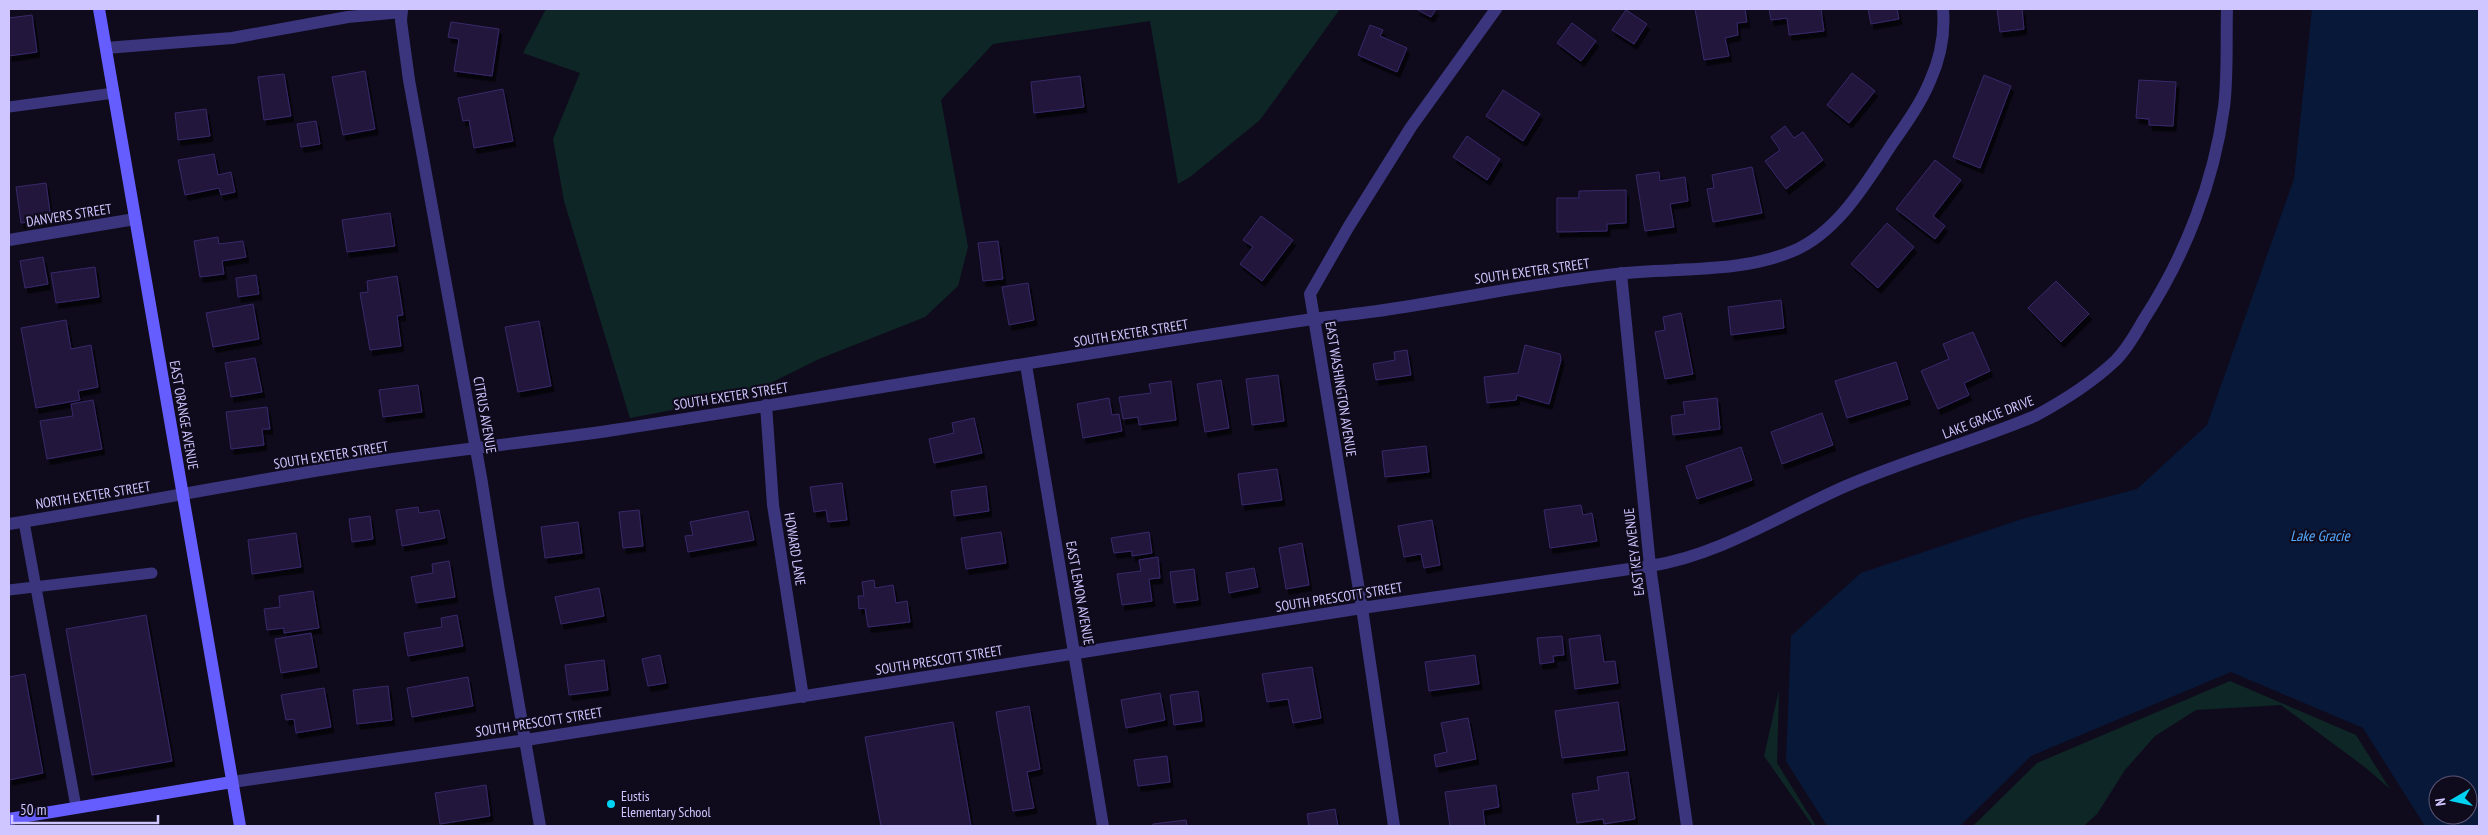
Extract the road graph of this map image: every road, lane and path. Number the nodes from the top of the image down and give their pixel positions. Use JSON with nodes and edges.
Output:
{"nodes":[{"id":1,"x":99,"y":9,"type":"edge"},
{"id":2,"x":1496,"y":9,"type":"edge"},
{"id":3,"x":1943,"y":9,"type":"edge"},
{"id":4,"x":2227,"y":9,"type":"edge"},
{"id":5,"x":402,"y":11,"type":"edge"},
{"id":6,"x":106,"y":48,"type":"junction"},
{"id":7,"x":114,"y":93,"type":"junction"},
{"id":8,"x":9,"y":107,"type":"edge"},
{"id":9,"x":135,"y":219,"type":"junction"},
{"id":10,"x":9,"y":240,"type":"edge"},
{"id":11,"x":1621,"y":273,"type":"junction"},
{"id":12,"x":1314,"y":319,"type":"junction"},
{"id":13,"x":1026,"y":365,"type":"junction"},
{"id":14,"x":766,"y":405,"type":"junction"},
{"id":15,"x":476,"y":448,"type":"junction"},
{"id":16,"x":182,"y":496,"type":"junction"},
{"id":17,"x":24,"y":522,"type":"junction"},
{"id":18,"x":9,"y":524,"type":"edge"},
{"id":19,"x":1650,"y":566,"type":"junction"},
{"id":20,"x":152,"y":573,"type":"dead end"},
{"id":21,"x":38,"y":587,"type":"junction"},
{"id":22,"x":9,"y":590,"type":"edge"},
{"id":23,"x":1362,"y":608,"type":"junction"},
{"id":24,"x":1075,"y":654,"type":"junction"},
{"id":25,"x":803,"y":697,"type":"junction"},
{"id":26,"x":526,"y":740,"type":"junction"},
{"id":27,"x":232,"y":782,"type":"junction"},
{"id":28,"x":76,"y":808,"type":"junction"},
{"id":29,"x":9,"y":819,"type":"edge"},
{"id":30,"x":240,"y":826,"type":"edge"},
{"id":31,"x":540,"y":826,"type":"edge"},
{"id":32,"x":1103,"y":826,"type":"edge"},
{"id":33,"x":1394,"y":826,"type":"edge"},
{"id":34,"x":1687,"y":826,"type":"edge"}],
"edges":[{"from":1,"to":6,"type":"main road","name":"EAST ORANGE AVENUE"},
{"from":2,"to":12,"type":"street","name":"EAST WASHINGTON AVENUE"},
{"from":3,"to":11,"type":"street","name":"SOUTH EXETER STREET"},
{"from":4,"to":19,"type":"street","name":"LAKE GRACIE DRIVE"},
{"from":5,"to":6,"type":"street"},
{"from":5,"to":15,"type":"street","name":"CITRUS AVENUE"},
{"from":6,"to":7,"type":"main road","name":"EAST ORANGE AVENUE"},
{"from":7,"to":8,"type":"lane"},
{"from":7,"to":9,"type":"main road","name":"EAST ORANGE AVENUE"},
{"from":9,"to":10,"type":"street","name":"DANVERS STREET"},
{"from":9,"to":16,"type":"main road","name":"EAST ORANGE AVENUE"},
{"from":11,"to":12,"type":"street","name":"SOUTH EXETER STREET"},
{"from":11,"to":19,"type":"street","name":"EAST KEY AVENUE"},
{"from":12,"to":13,"type":"street","name":"SOUTH EXETER STREET"},
{"from":12,"to":23,"type":"street","name":"EAST WASHINGTON AVENUE"},
{"from":13,"to":14,"type":"street","name":"SOUTH EXETER STREET"},
{"from":13,"to":24,"type":"street","name":"EAST LEMON AVENUE"},
{"from":14,"to":15,"type":"street","name":"SOUTH EXETER STREET"},
{"from":14,"to":25,"type":"street","name":"HOWARD LANE"},
{"from":15,"to":16,"type":"street","name":"SOUTH EXETER STREET"},
{"from":15,"to":26,"type":"street","name":"CITRUS AVENUE"},
{"from":16,"to":17,"type":"street","name":"NORTH EXETER STREET"},
{"from":16,"to":27,"type":"main road","name":"EAST ORANGE AVENUE"},
{"from":17,"to":18,"type":"street","name":"NORTH EXETER STREET"},
{"from":17,"to":21,"type":"lane"},
{"from":19,"to":23,"type":"street","name":"SOUTH PRESCOTT STREET"},
{"from":19,"to":34,"type":"street","name":"EAST KEY AVENUE"},
{"from":20,"to":21,"type":"lane"},
{"from":21,"to":22,"type":"lane"},
{"from":21,"to":28,"type":"lane"},
{"from":23,"to":24,"type":"street","name":"SOUTH PRESCOTT STREET"},
{"from":23,"to":33,"type":"street","name":"EAST WASHINGTON AVENUE"},
{"from":24,"to":25,"type":"street","name":"SOUTH PRESCOTT STREET"},
{"from":24,"to":32,"type":"street","name":"EAST LEMON AVENUE"},
{"from":25,"to":26,"type":"street","name":"SOUTH PRESCOTT STREET"},
{"from":26,"to":27,"type":"street","name":"SOUTH PRESCOTT STREET"},
{"from":26,"to":31,"type":"street","name":"CITRUS AVENUE"},
{"from":27,"to":28,"type":"main road"},
{"from":27,"to":30,"type":"main road","name":"EAST ORANGE AVENUE"},
{"from":28,"to":29,"type":"main road"}]}
